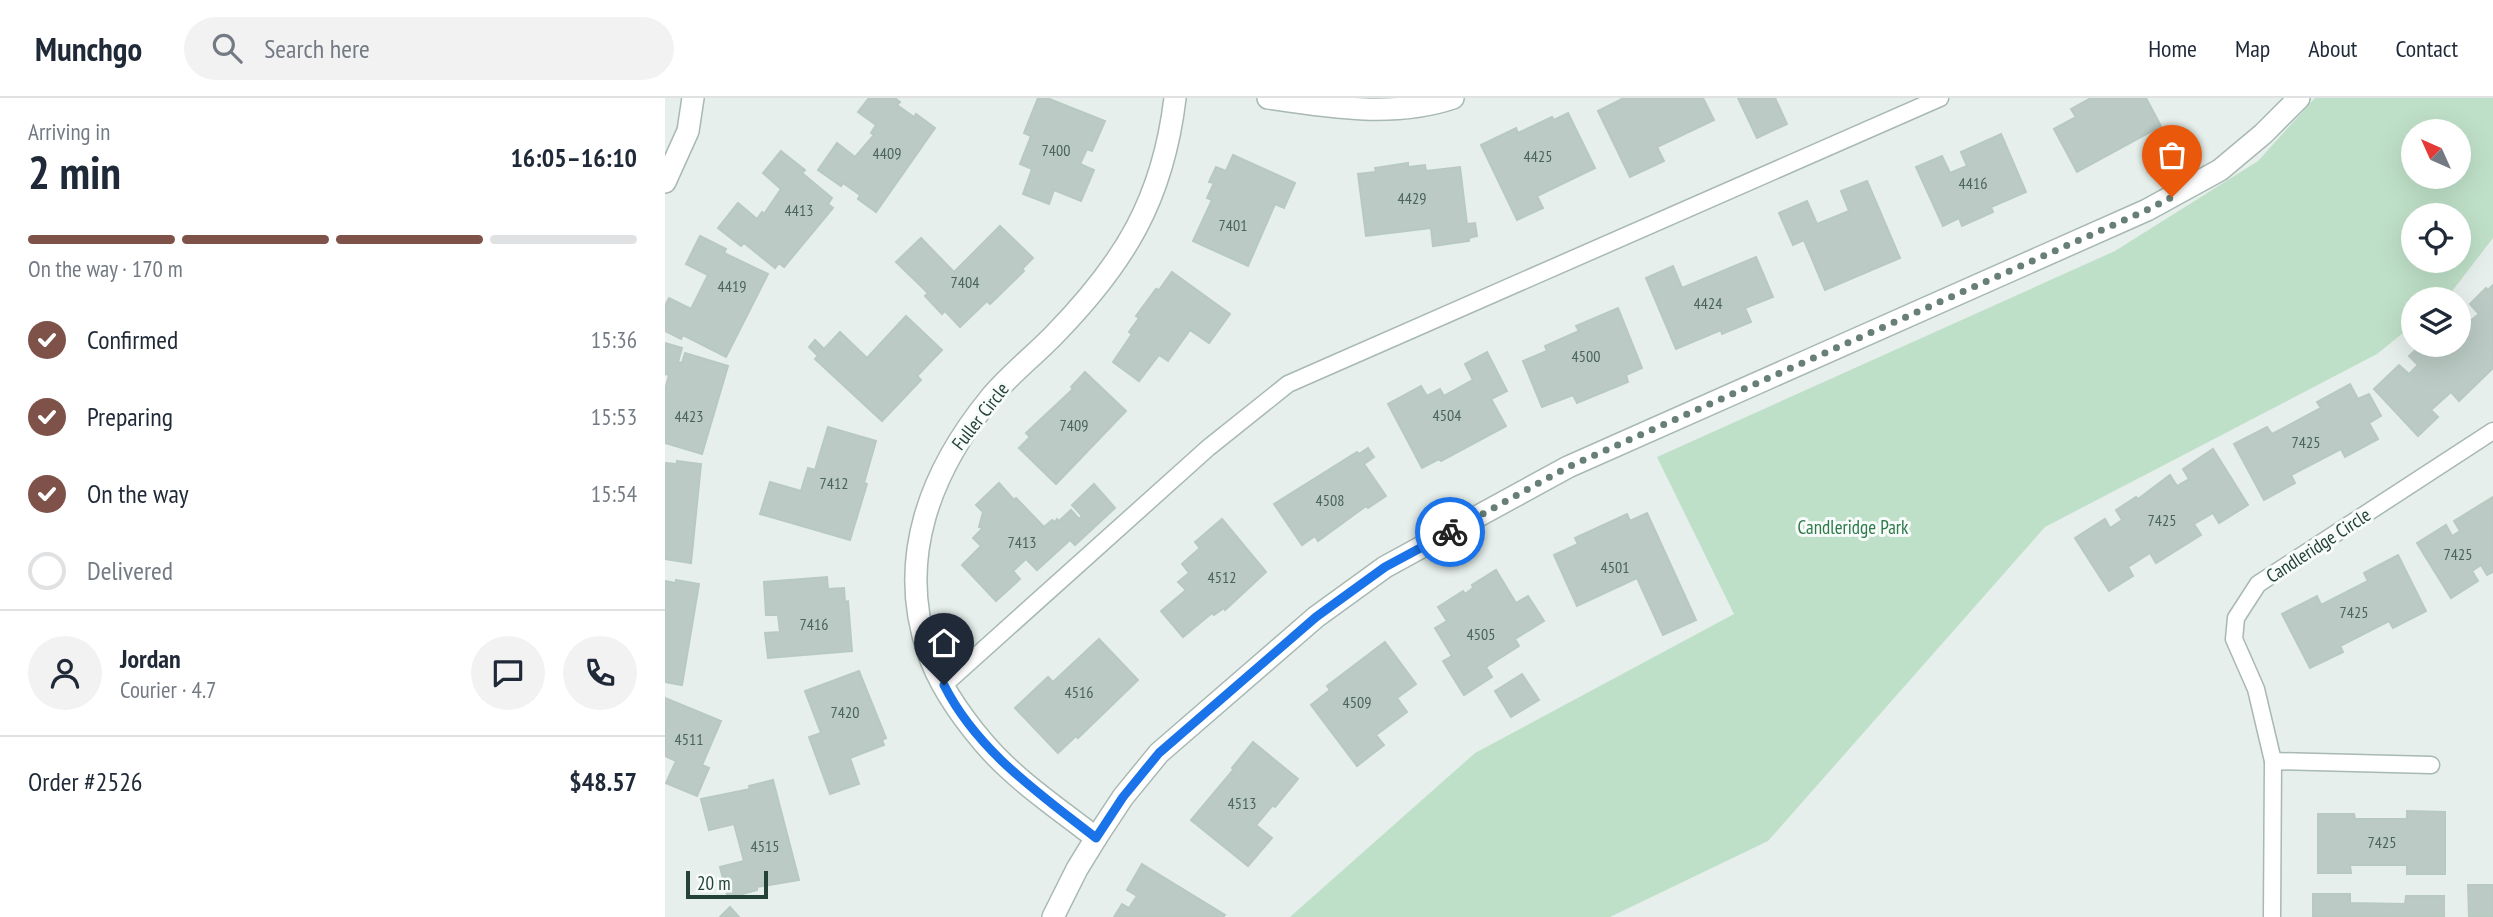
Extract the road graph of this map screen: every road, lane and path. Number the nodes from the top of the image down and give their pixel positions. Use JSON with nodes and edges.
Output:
{"nodes":[{"id":1,"x":692,"y":98,"type":"edge"},
{"id":2,"x":1174,"y":98,"type":"edge"},
{"id":3,"x":1268,"y":98,"type":"edge"},
{"id":4,"x":1453,"y":98,"type":"edge"},
{"id":5,"x":1940,"y":98,"type":"edge"},
{"id":6,"x":2299,"y":98,"type":"edge"},
{"id":7,"x":665,"y":182,"type":"edge"},
{"id":8,"x":2493,"y":431,"type":"edge"},
{"id":9,"x":944,"y":685,"type":"junction"},
{"id":10,"x":2273,"y":761,"type":"junction"},
{"id":11,"x":2431,"y":765,"type":"dead end"},
{"id":12,"x":1096,"y":838,"type":"junction"},
{"id":13,"x":1053,"y":917,"type":"edge"},
{"id":14,"x":2272,"y":917,"type":"edge"}],
"edges":[{"from":1,"to":7,"type":"street"},
{"from":2,"to":9,"type":"street","name":"Fuller Circle"},
{"from":3,"to":4,"type":"street"},
{"from":5,"to":9,"type":"lane"},
{"from":6,"to":12,"type":"street"},
{"from":8,"to":10,"type":"lane","name":"Candleridge Circle"},
{"from":9,"to":12,"type":"street","name":"Fuller Circle"},
{"from":10,"to":11,"type":"lane"},
{"from":10,"to":14,"type":"lane","name":"Candleridge Circle"},
{"from":12,"to":13,"type":"street"}]}
